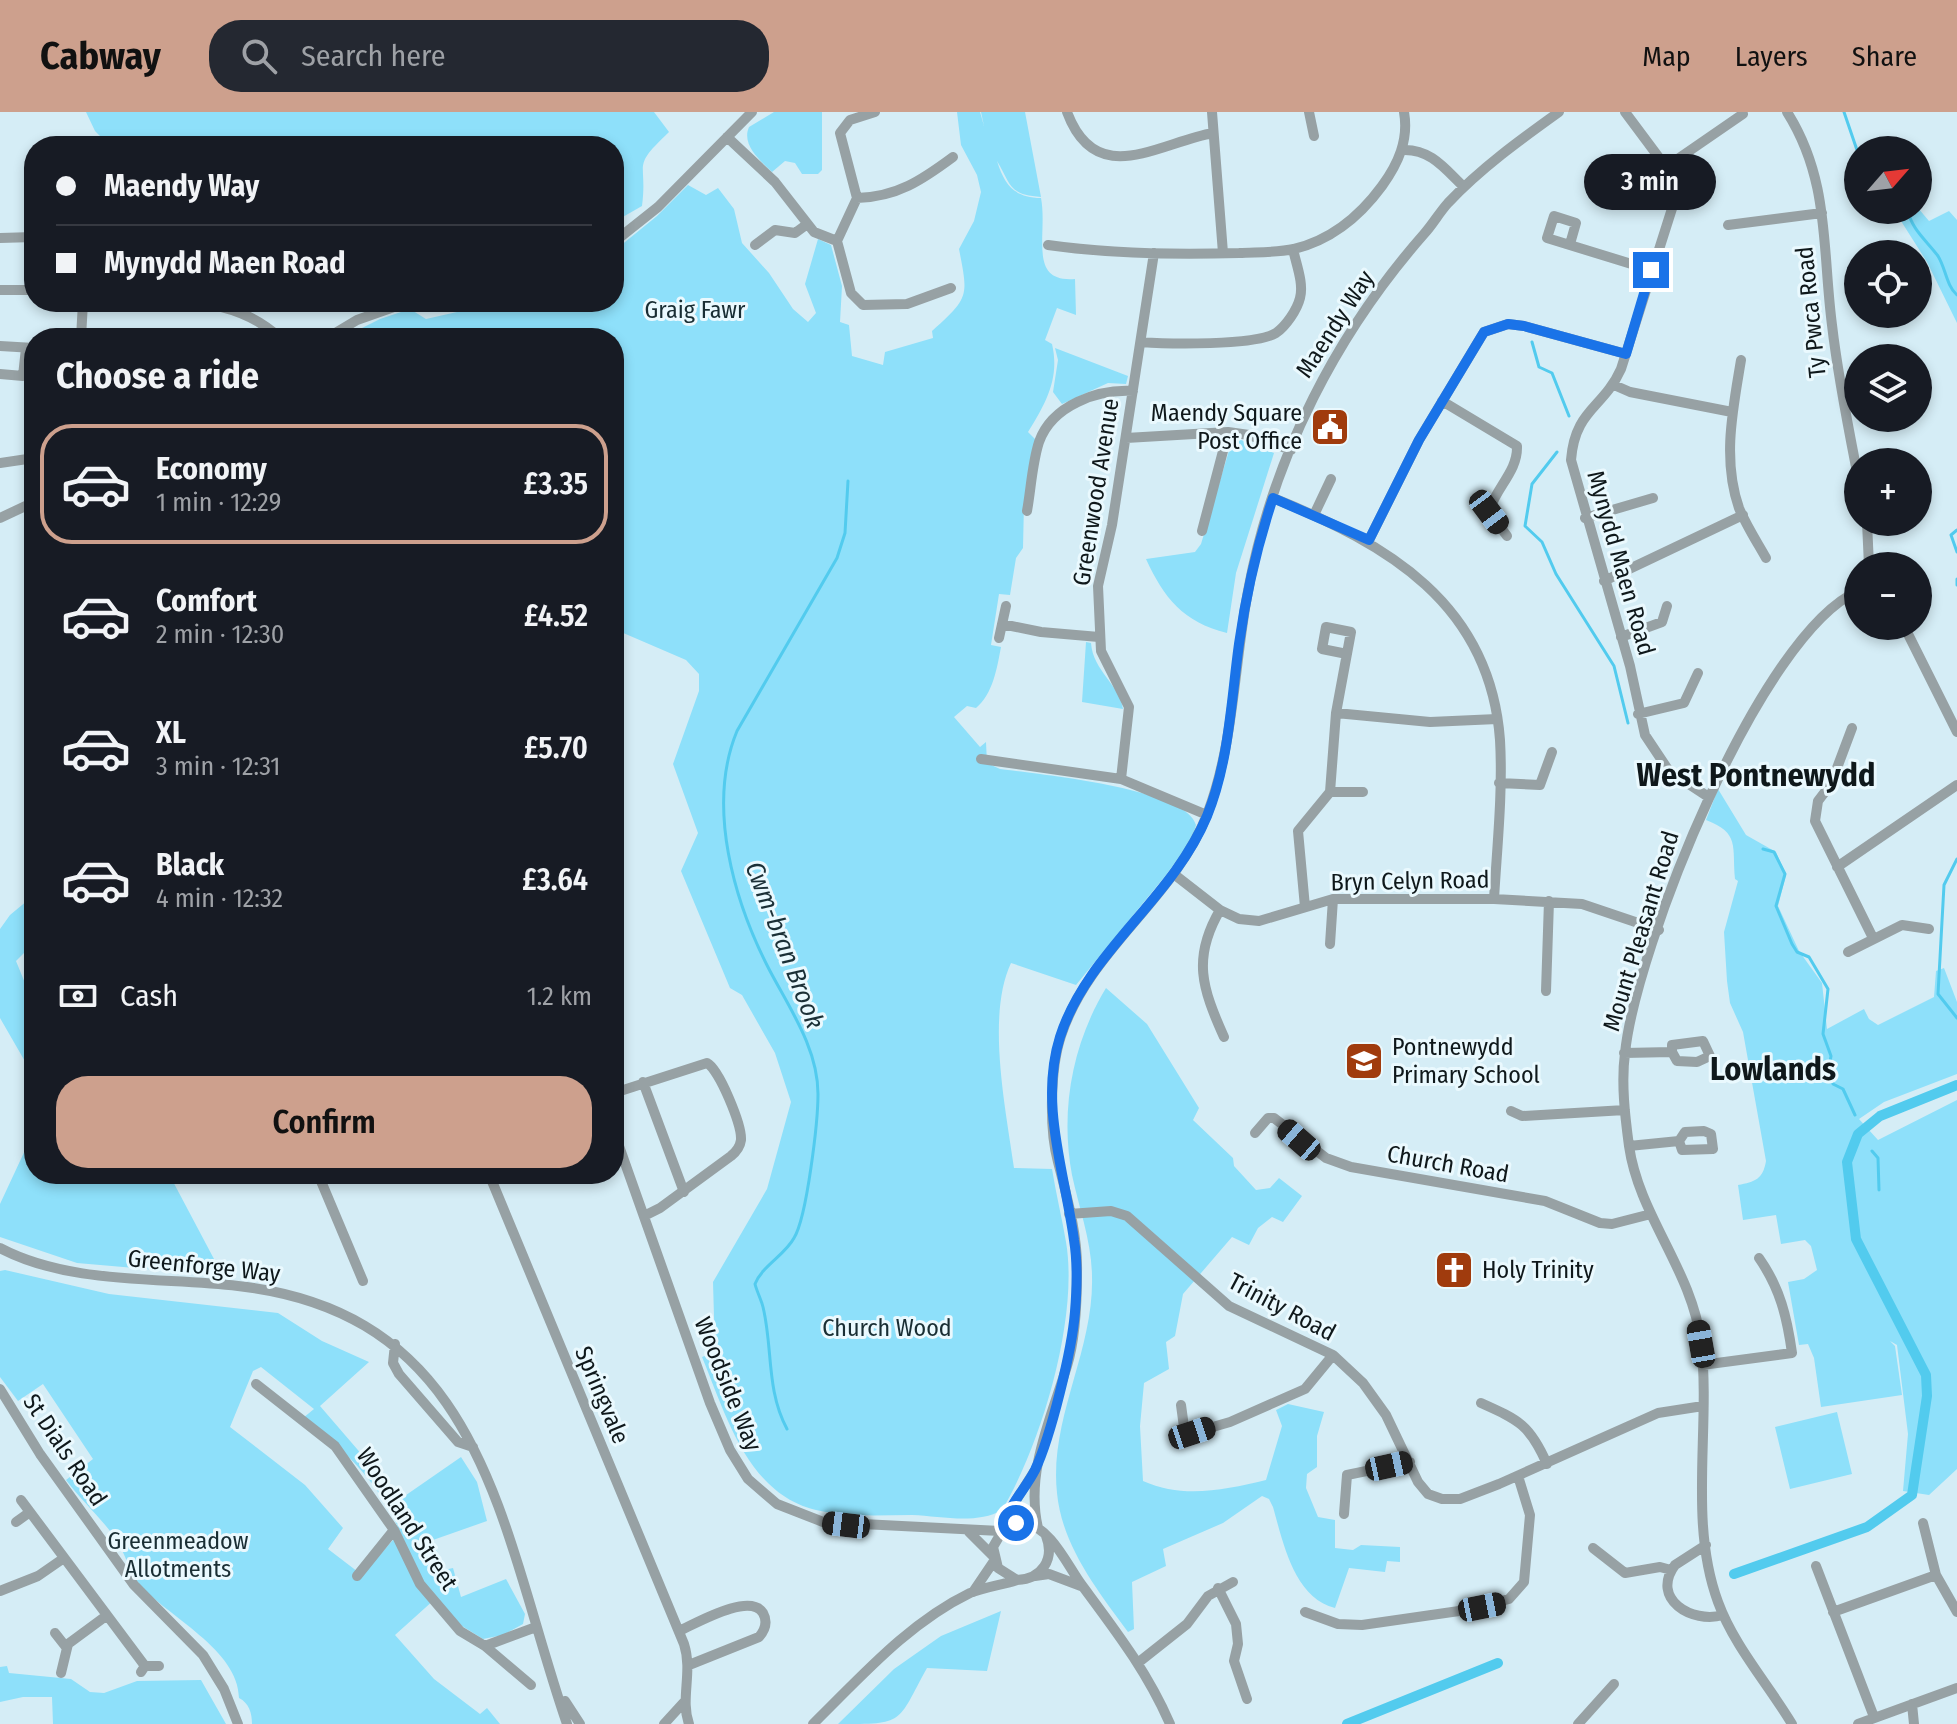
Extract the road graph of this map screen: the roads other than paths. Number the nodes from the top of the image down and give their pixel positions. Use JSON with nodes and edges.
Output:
{"nodes":[{"id":1,"x":752,"y":112,"type":"edge"},
{"id":2,"x":875,"y":112,"type":"edge"},
{"id":3,"x":1067,"y":112,"type":"edge"},
{"id":4,"x":1213,"y":112,"type":"edge"},
{"id":5,"x":1309,"y":112,"type":"edge"},
{"id":6,"x":1404,"y":112,"type":"edge"},
{"id":7,"x":1559,"y":112,"type":"edge"},
{"id":8,"x":1625,"y":112,"type":"edge"},
{"id":9,"x":1787,"y":112,"type":"edge"},
{"id":10,"x":1743,"y":114,"type":"dead end"},
{"id":11,"x":1213,"y":133,"type":"junction"},
{"id":12,"x":1314,"y":136,"type":"dead end"},
{"id":13,"x":727,"y":137,"type":"junction"},
{"id":14,"x":1403,"y":150,"type":"junction"},
{"id":15,"x":953,"y":157,"type":"dead end"},
{"id":16,"x":1666,"y":167,"type":"junction"},
{"id":17,"x":1464,"y":187,"type":"junction"},
{"id":18,"x":857,"y":198,"type":"junction"},
{"id":19,"x":1822,"y":213,"type":"junction"},
{"id":20,"x":806,"y":225,"type":"junction"},
{"id":21,"x":1728,"y":225,"type":"dead end"},
{"id":22,"x":624,"y":234,"type":"edge"},
{"id":23,"x":24,"y":237,"type":"edge"},
{"id":24,"x":0,"y":238,"type":"edge"},
{"id":25,"x":837,"y":241,"type":"junction"},
{"id":26,"x":1570,"y":244,"type":"dead end"},
{"id":27,"x":755,"y":245,"type":"dead end"},
{"id":28,"x":1048,"y":245,"type":"dead end"},
{"id":29,"x":1293,"y":249,"type":"junction"},
{"id":30,"x":1154,"y":253,"type":"junction"},
{"id":31,"x":1223,"y":253,"type":"junction"},
{"id":32,"x":1651,"y":270,"type":"junction"},
{"id":33,"x":951,"y":288,"type":"dead end"},
{"id":34,"x":0,"y":290,"type":"edge"},
{"id":35,"x":24,"y":290,"type":"edge"},
{"id":36,"x":242,"y":312,"type":"edge"},
{"id":37,"x":380,"y":312,"type":"edge"},
{"id":38,"x":268,"y":328,"type":"edge"},
{"id":39,"x":344,"y":328,"type":"edge"},
{"id":40,"x":1141,"y":342,"type":"junction"},
{"id":41,"x":0,"y":346,"type":"edge"},
{"id":42,"x":24,"y":348,"type":"edge"},
{"id":43,"x":1626,"y":354,"type":"junction"},
{"id":44,"x":1741,"y":360,"type":"dead end"},
{"id":45,"x":24,"y":372,"type":"edge"},
{"id":46,"x":0,"y":374,"type":"edge"},
{"id":47,"x":1614,"y":385,"type":"junction"},
{"id":48,"x":1133,"y":391,"type":"junction"},
{"id":49,"x":1442,"y":401,"type":"junction"},
{"id":50,"x":1732,"y":412,"type":"junction"},
{"id":51,"x":1228,"y":432,"type":"junction"},
{"id":52,"x":1126,"y":438,"type":"junction"},
{"id":53,"x":1852,"y":448,"type":"edge"},
{"id":54,"x":1291,"y":450,"type":"junction"},
{"id":55,"x":24,"y":459,"type":"edge"},
{"id":56,"x":0,"y":463,"type":"edge"},
{"id":57,"x":1331,"y":479,"type":"dead end"},
{"id":58,"x":1273,"y":498,"type":"junction"},
{"id":59,"x":1653,"y":498,"type":"dead end"},
{"id":60,"x":24,"y":507,"type":"edge"},
{"id":61,"x":1027,"y":511,"type":"dead end"},
{"id":62,"x":1314,"y":515,"type":"junction"},
{"id":63,"x":1743,"y":515,"type":"junction"},
{"id":64,"x":0,"y":518,"type":"edge"},
{"id":65,"x":1585,"y":518,"type":"junction"},
{"id":66,"x":1202,"y":531,"type":"dead end"},
{"id":67,"x":1507,"y":536,"type":"dead end"},
{"id":68,"x":1369,"y":540,"type":"junction"},
{"id":69,"x":1766,"y":558,"type":"dead end"},
{"id":70,"x":1604,"y":581,"type":"junction"},
{"id":71,"x":1844,"y":599,"type":"edge"},
{"id":72,"x":1006,"y":606,"type":"dead end"},
{"id":73,"x":1667,"y":606,"type":"dead end"},
{"id":74,"x":1002,"y":624,"type":"junction"},
{"id":75,"x":1099,"y":637,"type":"junction"},
{"id":76,"x":1621,"y":637,"type":"junction"},
{"id":77,"x":999,"y":638,"type":"dead end"},
{"id":78,"x":1911,"y":640,"type":"edge"},
{"id":79,"x":1347,"y":654,"type":"dead end"},
{"id":80,"x":1698,"y":673,"type":"dead end"},
{"id":81,"x":1336,"y":713,"type":"junction"},
{"id":82,"x":1638,"y":714,"type":"junction"},
{"id":83,"x":1497,"y":719,"type":"junction"},
{"id":84,"x":1852,"y":728,"type":"dead end"},
{"id":85,"x":1957,"y":732,"type":"edge"},
{"id":86,"x":1552,"y":752,"type":"dead end"},
{"id":87,"x":981,"y":759,"type":"dead end"},
{"id":88,"x":1121,"y":779,"type":"junction"},
{"id":89,"x":1499,"y":783,"type":"junction"},
{"id":90,"x":1957,"y":785,"type":"edge"},
{"id":91,"x":1330,"y":792,"type":"junction"},
{"id":92,"x":1363,"y":792,"type":"dead end"},
{"id":93,"x":1707,"y":796,"type":"junction"},
{"id":94,"x":1207,"y":815,"type":"junction"},
{"id":95,"x":1837,"y":867,"type":"junction"},
{"id":96,"x":1175,"y":875,"type":"junction"},
{"id":97,"x":1333,"y":899,"type":"junction"},
{"id":98,"x":1494,"y":899,"type":"junction"},
{"id":99,"x":1549,"y":901,"type":"junction"},
{"id":100,"x":1305,"y":907,"type":"junction"},
{"id":101,"x":1220,"y":910,"type":"junction"},
{"id":102,"x":1929,"y":929,"type":"dead end"},
{"id":103,"x":1659,"y":930,"type":"junction"},
{"id":104,"x":1873,"y":938,"type":"junction"},
{"id":105,"x":1330,"y":944,"type":"dead end"},
{"id":106,"x":1848,"y":952,"type":"dead end"},
{"id":107,"x":1546,"y":991,"type":"dead end"},
{"id":108,"x":1224,"y":1037,"type":"dead end"},
{"id":109,"x":1672,"y":1052,"type":"dead end"},
{"id":110,"x":1624,"y":1053,"type":"junction"},
{"id":111,"x":643,"y":1082,"type":"junction"},
{"id":112,"x":624,"y":1089,"type":"edge"},
{"id":113,"x":1625,"y":1110,"type":"junction"},
{"id":114,"x":1511,"y":1111,"type":"dead end"},
{"id":115,"x":1255,"y":1133,"type":"dead end"},
{"id":116,"x":1679,"y":1141,"type":"dead end"},
{"id":117,"x":1629,"y":1146,"type":"junction"},
{"id":118,"x":624,"y":1160,"type":"edge"},
{"id":119,"x":322,"y":1184,"type":"edge"},
{"id":120,"x":493,"y":1184,"type":"edge"},
{"id":121,"x":684,"y":1192,"type":"junction"},
{"id":122,"x":1069,"y":1214,"type":"junction"},
{"id":123,"x":1651,"y":1214,"type":"junction"},
{"id":124,"x":644,"y":1216,"type":"junction"},
{"id":125,"x":0,"y":1248,"type":"edge"},
{"id":126,"x":1685,"y":1251,"type":"dead end"},
{"id":127,"x":1672,"y":1253,"type":"junction"},
{"id":128,"x":1759,"y":1258,"type":"dead end"},
{"id":129,"x":363,"y":1281,"type":"dead end"},
{"id":130,"x":395,"y":1344,"type":"junction"},
{"id":131,"x":1333,"y":1355,"type":"junction"},
{"id":132,"x":1702,"y":1365,"type":"junction"},
{"id":133,"x":256,"y":1384,"type":"dead end"},
{"id":134,"x":0,"y":1389,"type":"edge"},
{"id":135,"x":1481,"y":1403,"type":"dead end"},
{"id":136,"x":1181,"y":1405,"type":"dead end"},
{"id":137,"x":1703,"y":1406,"type":"junction"},
{"id":138,"x":473,"y":1447,"type":"junction"},
{"id":139,"x":1410,"y":1462,"type":"junction"},
{"id":140,"x":1547,"y":1464,"type":"junction"},
{"id":141,"x":1034,"y":1472,"type":"junction"},
{"id":142,"x":1518,"y":1476,"type":"junction"},
{"id":143,"x":21,"y":1500,"type":"dead end"},
{"id":144,"x":30,"y":1512,"type":"junction"},
{"id":145,"x":1344,"y":1514,"type":"dead end"},
{"id":146,"x":16,"y":1522,"type":"dead end"},
{"id":147,"x":1923,"y":1523,"type":"dead end"},
{"id":148,"x":394,"y":1530,"type":"junction"},
{"id":149,"x":1002,"y":1530,"type":"junction"},
{"id":150,"x":969,"y":1532,"type":"junction"},
{"id":151,"x":1042,"y":1532,"type":"junction"},
{"id":152,"x":1706,"y":1545,"type":"junction"},
{"id":153,"x":1593,"y":1548,"type":"dead end"},
{"id":154,"x":64,"y":1558,"type":"junction"},
{"id":155,"x":993,"y":1558,"type":"junction"},
{"id":156,"x":1816,"y":1566,"type":"dead end"},
{"id":157,"x":1671,"y":1570,"type":"junction"},
{"id":158,"x":1936,"y":1575,"type":"junction"},
{"id":159,"x":357,"y":1576,"type":"dead end"},
{"id":160,"x":1035,"y":1576,"type":"junction"},
{"id":161,"x":1017,"y":1580,"type":"junction"},
{"id":162,"x":1233,"y":1582,"type":"dead end"},
{"id":163,"x":1083,"y":1587,"type":"junction"},
{"id":164,"x":1218,"y":1588,"type":"junction"},
{"id":165,"x":0,"y":1591,"type":"edge"},
{"id":166,"x":973,"y":1592,"type":"junction"},
{"id":167,"x":1305,"y":1612,"type":"dead end"},
{"id":168,"x":1833,"y":1612,"type":"junction"},
{"id":169,"x":1957,"y":1612,"type":"edge"},
{"id":170,"x":1723,"y":1615,"type":"junction"},
{"id":171,"x":106,"y":1616,"type":"junction"},
{"id":172,"x":536,"y":1627,"type":"junction"},
{"id":173,"x":679,"y":1631,"type":"junction"},
{"id":174,"x":55,"y":1633,"type":"dead end"},
{"id":175,"x":485,"y":1646,"type":"junction"},
{"id":176,"x":66,"y":1647,"type":"junction"},
{"id":177,"x":1139,"y":1662,"type":"junction"},
{"id":178,"x":689,"y":1665,"type":"junction"},
{"id":179,"x":159,"y":1666,"type":"dead end"},
{"id":180,"x":61,"y":1673,"type":"dead end"},
{"id":181,"x":554,"y":1677,"type":"junction"},
{"id":182,"x":1614,"y":1684,"type":"dead end"},
{"id":183,"x":531,"y":1685,"type":"dead end"},
{"id":184,"x":1957,"y":1688,"type":"edge"},
{"id":185,"x":1247,"y":1699,"type":"dead end"},
{"id":186,"x":686,"y":1700,"type":"junction"},
{"id":187,"x":1912,"y":1704,"type":"junction"},
{"id":188,"x":1874,"y":1717,"type":"junction"},
{"id":189,"x":238,"y":1724,"type":"edge"},
{"id":190,"x":567,"y":1724,"type":"edge"},
{"id":191,"x":580,"y":1724,"type":"edge"},
{"id":192,"x":664,"y":1724,"type":"edge"},
{"id":193,"x":689,"y":1724,"type":"edge"},
{"id":194,"x":813,"y":1724,"type":"edge"},
{"id":195,"x":1170,"y":1724,"type":"edge"},
{"id":196,"x":1578,"y":1724,"type":"edge"},
{"id":197,"x":1792,"y":1724,"type":"edge"},
{"id":198,"x":1858,"y":1724,"type":"edge"},
{"id":199,"x":1914,"y":1724,"type":"edge"}],
"edges":[{"from":1,"to":13,"type":"street"},
{"from":2,"to":18,"type":"street"},
{"from":3,"to":11,"type":"street"},
{"from":4,"to":11,"type":"street"},
{"from":5,"to":12,"type":"street"},
{"from":6,"to":14,"type":"street"},
{"from":7,"to":17,"type":"street","name":"Maendy Way"},
{"from":8,"to":16,"type":"street","name":"Mynydd Maen Road"},
{"from":9,"to":19,"type":"street","name":"Ty Pwca Road"},
{"from":10,"to":16,"type":"street"},
{"from":11,"to":31,"type":"street"},
{"from":13,"to":20,"type":"street"},
{"from":13,"to":22,"type":"street"},
{"from":14,"to":17,"type":"street"},
{"from":14,"to":29,"type":"street"},
{"from":15,"to":18,"type":"street"},
{"from":16,"to":32,"type":"street","name":"Mynydd Maen Road"},
{"from":17,"to":54,"type":"street","name":"Maendy Way"},
{"from":18,"to":25,"type":"street"},
{"from":19,"to":21,"type":"street"},
{"from":19,"to":53,"type":"street","name":"Ty Pwca Road"},
{"from":20,"to":25,"type":"street"},
{"from":20,"to":27,"type":"street"},
{"from":23,"to":24,"type":"street"},
{"from":25,"to":33,"type":"street"},
{"from":26,"to":32,"type":"street"},
{"from":28,"to":30,"type":"street"},
{"from":29,"to":31,"type":"street"},
{"from":29,"to":40,"type":"street"},
{"from":30,"to":31,"type":"street"},
{"from":30,"to":40,"type":"street","name":"Greenwood Avenue"},
{"from":32,"to":43,"type":"street","name":"Mynydd Maen Road"},
{"from":34,"to":35,"type":"street"},
{"from":36,"to":38,"type":"street"},
{"from":37,"to":39,"type":"street"},
{"from":40,"to":48,"type":"street","name":"Greenwood Avenue"},
{"from":41,"to":42,"type":"street"},
{"from":43,"to":47,"type":"street","name":"Mynydd Maen Road"},
{"from":43,"to":49,"type":"street"},
{"from":44,"to":50,"type":"street"},
{"from":45,"to":46,"type":"street"},
{"from":47,"to":50,"type":"street"},
{"from":47,"to":65,"type":"street","name":"Mynydd Maen Road"},
{"from":48,"to":52,"type":"street","name":"Greenwood Avenue"},
{"from":48,"to":61,"type":"street"},
{"from":49,"to":67,"type":"street"},
{"from":49,"to":68,"type":"street"},
{"from":50,"to":63,"type":"street"},
{"from":51,"to":52,"type":"street"},
{"from":51,"to":54,"type":"street"},
{"from":51,"to":66,"type":"street"},
{"from":52,"to":75,"type":"street","name":"Greenwood Avenue"},
{"from":54,"to":58,"type":"street","name":"Maendy Way"},
{"from":55,"to":56,"type":"street"},
{"from":57,"to":62,"type":"street"},
{"from":58,"to":62,"type":"street"},
{"from":58,"to":94,"type":"street","name":"Maendy Way"},
{"from":59,"to":65,"type":"street"},
{"from":60,"to":64,"type":"street"},
{"from":62,"to":68,"type":"street"},
{"from":63,"to":69,"type":"street"},
{"from":63,"to":70,"type":"street"},
{"from":65,"to":70,"type":"street","name":"Mynydd Maen Road"},
{"from":68,"to":83,"type":"street"},
{"from":70,"to":76,"type":"street","name":"Mynydd Maen Road"},
{"from":71,"to":93,"type":"street","name":"Mount Pleasant Road"},
{"from":72,"to":74,"type":"street"},
{"from":73,"to":76,"type":"street"},
{"from":74,"to":75,"type":"street"},
{"from":74,"to":77,"type":"street"},
{"from":75,"to":88,"type":"street","name":"Greenwood Avenue"},
{"from":76,"to":82,"type":"street","name":"Mynydd Maen Road"},
{"from":78,"to":85,"type":"street"},
{"from":79,"to":81,"type":"street"},
{"from":80,"to":82,"type":"street"},
{"from":81,"to":83,"type":"street"},
{"from":81,"to":91,"type":"street"},
{"from":82,"to":93,"type":"street","name":"Mynydd Maen Road"},
{"from":83,"to":89,"type":"street"},
{"from":84,"to":95,"type":"street"},
{"from":86,"to":89,"type":"street"},
{"from":87,"to":88,"type":"street"},
{"from":88,"to":94,"type":"street"},
{"from":89,"to":98,"type":"street"},
{"from":90,"to":95,"type":"street"},
{"from":91,"to":92,"type":"street"},
{"from":91,"to":100,"type":"street"},
{"from":93,"to":103,"type":"street","name":"Mount Pleasant Road"},
{"from":94,"to":96,"type":"street","name":"Maendy Way"},
{"from":95,"to":104,"type":"street"},
{"from":96,"to":101,"type":"street","name":"Bryn Celyn Road"},
{"from":96,"to":122,"type":"street","name":"Maendy Way"},
{"from":97,"to":98,"type":"street","name":"Bryn Celyn Road"},
{"from":97,"to":100,"type":"street","name":"Bryn Celyn Road"},
{"from":97,"to":105,"type":"street"},
{"from":98,"to":99,"type":"street","name":"Bryn Celyn Road"},
{"from":99,"to":103,"type":"street","name":"Bryn Celyn Road"},
{"from":99,"to":107,"type":"street"},
{"from":100,"to":101,"type":"street","name":"Bryn Celyn Road"},
{"from":101,"to":108,"type":"street"},
{"from":102,"to":104,"type":"street"},
{"from":103,"to":110,"type":"street","name":"Mount Pleasant Road"},
{"from":104,"to":106,"type":"street"},
{"from":109,"to":110,"type":"street"},
{"from":110,"to":113,"type":"street","name":"Mount Pleasant Road"},
{"from":111,"to":112,"type":"street"},
{"from":111,"to":121,"type":"street"},
{"from":111,"to":121,"type":"street"},
{"from":113,"to":114,"type":"street"},
{"from":113,"to":117,"type":"street","name":"Mount Pleasant Road"},
{"from":115,"to":123,"type":"street","name":"Church Road"},
{"from":116,"to":117,"type":"street"},
{"from":117,"to":123,"type":"street","name":"Mount Pleasant Road"},
{"from":118,"to":124,"type":"street","name":"Woodside Way"},
{"from":119,"to":129,"type":"street"},
{"from":120,"to":173,"type":"street","name":"Springvale"},
{"from":121,"to":124,"type":"street"},
{"from":122,"to":131,"type":"street","name":"Trinity Road"},
{"from":122,"to":141,"type":"street","name":"Maendy Way"},
{"from":123,"to":127,"type":"street","name":"Mount Pleasant Road"},
{"from":124,"to":150,"type":"street","name":"Woodside Way"},
{"from":125,"to":130,"type":"street","name":"Greenforge Way"},
{"from":126,"to":127,"type":"street"},
{"from":127,"to":132,"type":"street","name":"Mount Pleasant Road"},
{"from":128,"to":132,"type":"street"},
{"from":130,"to":138,"type":"street","name":"Greenforge Way"},
{"from":130,"to":138,"type":"street"},
{"from":131,"to":136,"type":"street"},
{"from":131,"to":139,"type":"street","name":"Trinity Road"},
{"from":132,"to":137,"type":"street","name":"Mount Pleasant Road"},
{"from":133,"to":148,"type":"street","name":"Woodland Street"},
{"from":134,"to":189,"type":"street","name":"St Dials Road"},
{"from":135,"to":140,"type":"street"},
{"from":137,"to":140,"type":"street","name":"Trinity Road"},
{"from":137,"to":152,"type":"street","name":"Mount Pleasant Road"},
{"from":138,"to":172,"type":"street","name":"Greenforge Way"},
{"from":139,"to":142,"type":"street","name":"Trinity Road"},
{"from":139,"to":145,"type":"street"},
{"from":140,"to":142,"type":"street","name":"Trinity Road"},
{"from":141,"to":149,"type":"street","name":"Maendy Way"},
{"from":141,"to":151,"type":"street","name":"Maendy Way"},
{"from":142,"to":167,"type":"street"},
{"from":143,"to":144,"type":"street"},
{"from":144,"to":146,"type":"street"},
{"from":144,"to":154,"type":"street"},
{"from":147,"to":158,"type":"street"},
{"from":148,"to":159,"type":"street"},
{"from":148,"to":175,"type":"street","name":"Woodland Street"},
{"from":149,"to":150,"type":"street","name":"Woodside Way"},
{"from":149,"to":151,"type":"street"},
{"from":149,"to":155,"type":"street","name":"Maendy Way"},
{"from":150,"to":155,"type":"street"},
{"from":151,"to":160,"type":"street","name":"Maendy Way"},
{"from":151,"to":163,"type":"street","name":"Maendy Way"},
{"from":152,"to":157,"type":"street"},
{"from":152,"to":170,"type":"street","name":"Mount Pleasant Road"},
{"from":153,"to":157,"type":"street"},
{"from":154,"to":165,"type":"street"},
{"from":154,"to":171,"type":"street"},
{"from":155,"to":161,"type":"street"},
{"from":155,"to":166,"type":"street","name":"Maendy Way"},
{"from":156,"to":168,"type":"street"},
{"from":157,"to":170,"type":"street"},
{"from":158,"to":168,"type":"street"},
{"from":158,"to":169,"type":"street"},
{"from":160,"to":161,"type":"street"},
{"from":160,"to":163,"type":"street"},
{"from":161,"to":166,"type":"street"},
{"from":162,"to":164,"type":"street"},
{"from":163,"to":177,"type":"street","name":"Maendy Way"},
{"from":164,"to":177,"type":"street"},
{"from":164,"to":185,"type":"street"},
{"from":166,"to":194,"type":"street"},
{"from":168,"to":188,"type":"street"},
{"from":170,"to":197,"type":"street","name":"Mount Pleasant Road"},
{"from":171,"to":176,"type":"street"},
{"from":171,"to":179,"type":"street"},
{"from":172,"to":175,"type":"street"},
{"from":172,"to":181,"type":"street","name":"Greenforge Way"},
{"from":173,"to":178,"type":"street","name":"Springvale"},
{"from":173,"to":178,"type":"street"},
{"from":174,"to":176,"type":"street"},
{"from":175,"to":183,"type":"street","name":"Woodland Street"},
{"from":176,"to":180,"type":"street"},
{"from":177,"to":195,"type":"street","name":"Maendy Way"},
{"from":178,"to":186,"type":"street","name":"Springvale"},
{"from":181,"to":190,"type":"street","name":"Greenforge Way"},
{"from":181,"to":191,"type":"street","name":"Greenforge Way"},
{"from":182,"to":196,"type":"street"},
{"from":184,"to":187,"type":"street"},
{"from":186,"to":192,"type":"street"},
{"from":186,"to":193,"type":"street","name":"Springvale"},
{"from":187,"to":188,"type":"street"},
{"from":187,"to":199,"type":"street"},
{"from":188,"to":198,"type":"street"}]}
